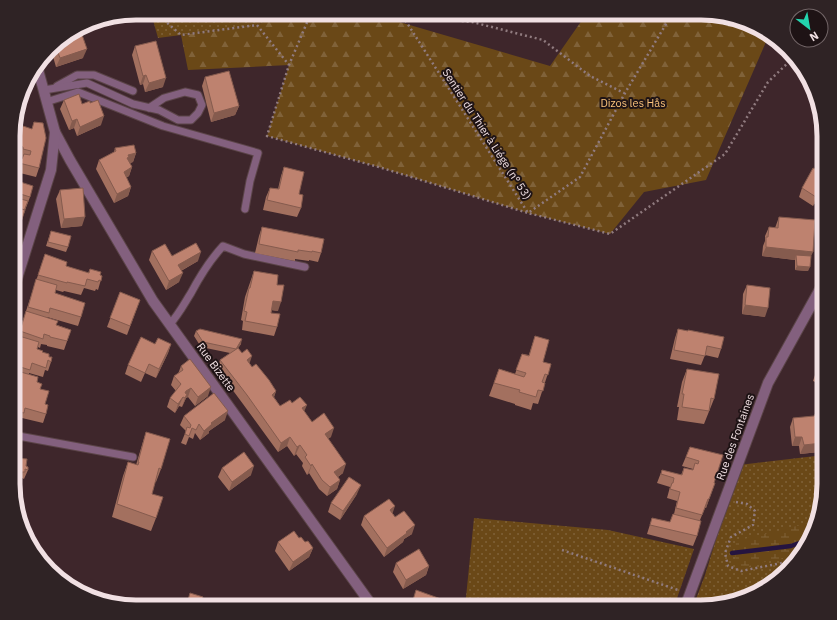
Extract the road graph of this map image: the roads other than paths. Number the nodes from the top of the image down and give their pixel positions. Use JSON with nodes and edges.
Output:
{"nodes":[{"id":1,"x":40,"y":72,"type":"edge"},
{"id":2,"x":48,"y":89,"type":"junction"},
{"id":3,"x":133,"y":91,"type":"dead end"},
{"id":4,"x":46,"y":102,"type":"junction"},
{"id":5,"x":149,"y":108,"type":"junction"},
{"id":6,"x":55,"y":132,"type":"junction"},
{"id":7,"x":245,"y":208,"type":"dead end"},
{"id":8,"x":305,"y":267,"type":"dead end"},
{"id":9,"x":20,"y":268,"type":"edge"},
{"id":10,"x":817,"y":295,"type":"edge"},
{"id":11,"x":170,"y":324,"type":"junction"},
{"id":12,"x":20,"y":436,"type":"edge"},
{"id":13,"x":133,"y":457,"type":"dead end"},
{"id":14,"x":368,"y":600,"type":"edge"},
{"id":15,"x":688,"y":600,"type":"edge"}],
"edges":[{"from":1,"to":2,"type":"street"},
{"from":2,"to":3,"type":"lane"},
{"from":2,"to":4,"type":"street"},
{"from":2,"to":5,"type":"lane"},
{"from":4,"to":6,"type":"street"},
{"from":4,"to":7,"type":"lane"},
{"from":5,"to":5,"type":"lane"},
{"from":6,"to":9,"type":"street"},
{"from":6,"to":11,"type":"street","name":"Rue Bizette"},
{"from":8,"to":11,"type":"lane"},
{"from":10,"to":15,"type":"street","name":"Rue des Fontaines"},
{"from":11,"to":14,"type":"street","name":"Rue Bizette"},
{"from":12,"to":13,"type":"lane"}]}
